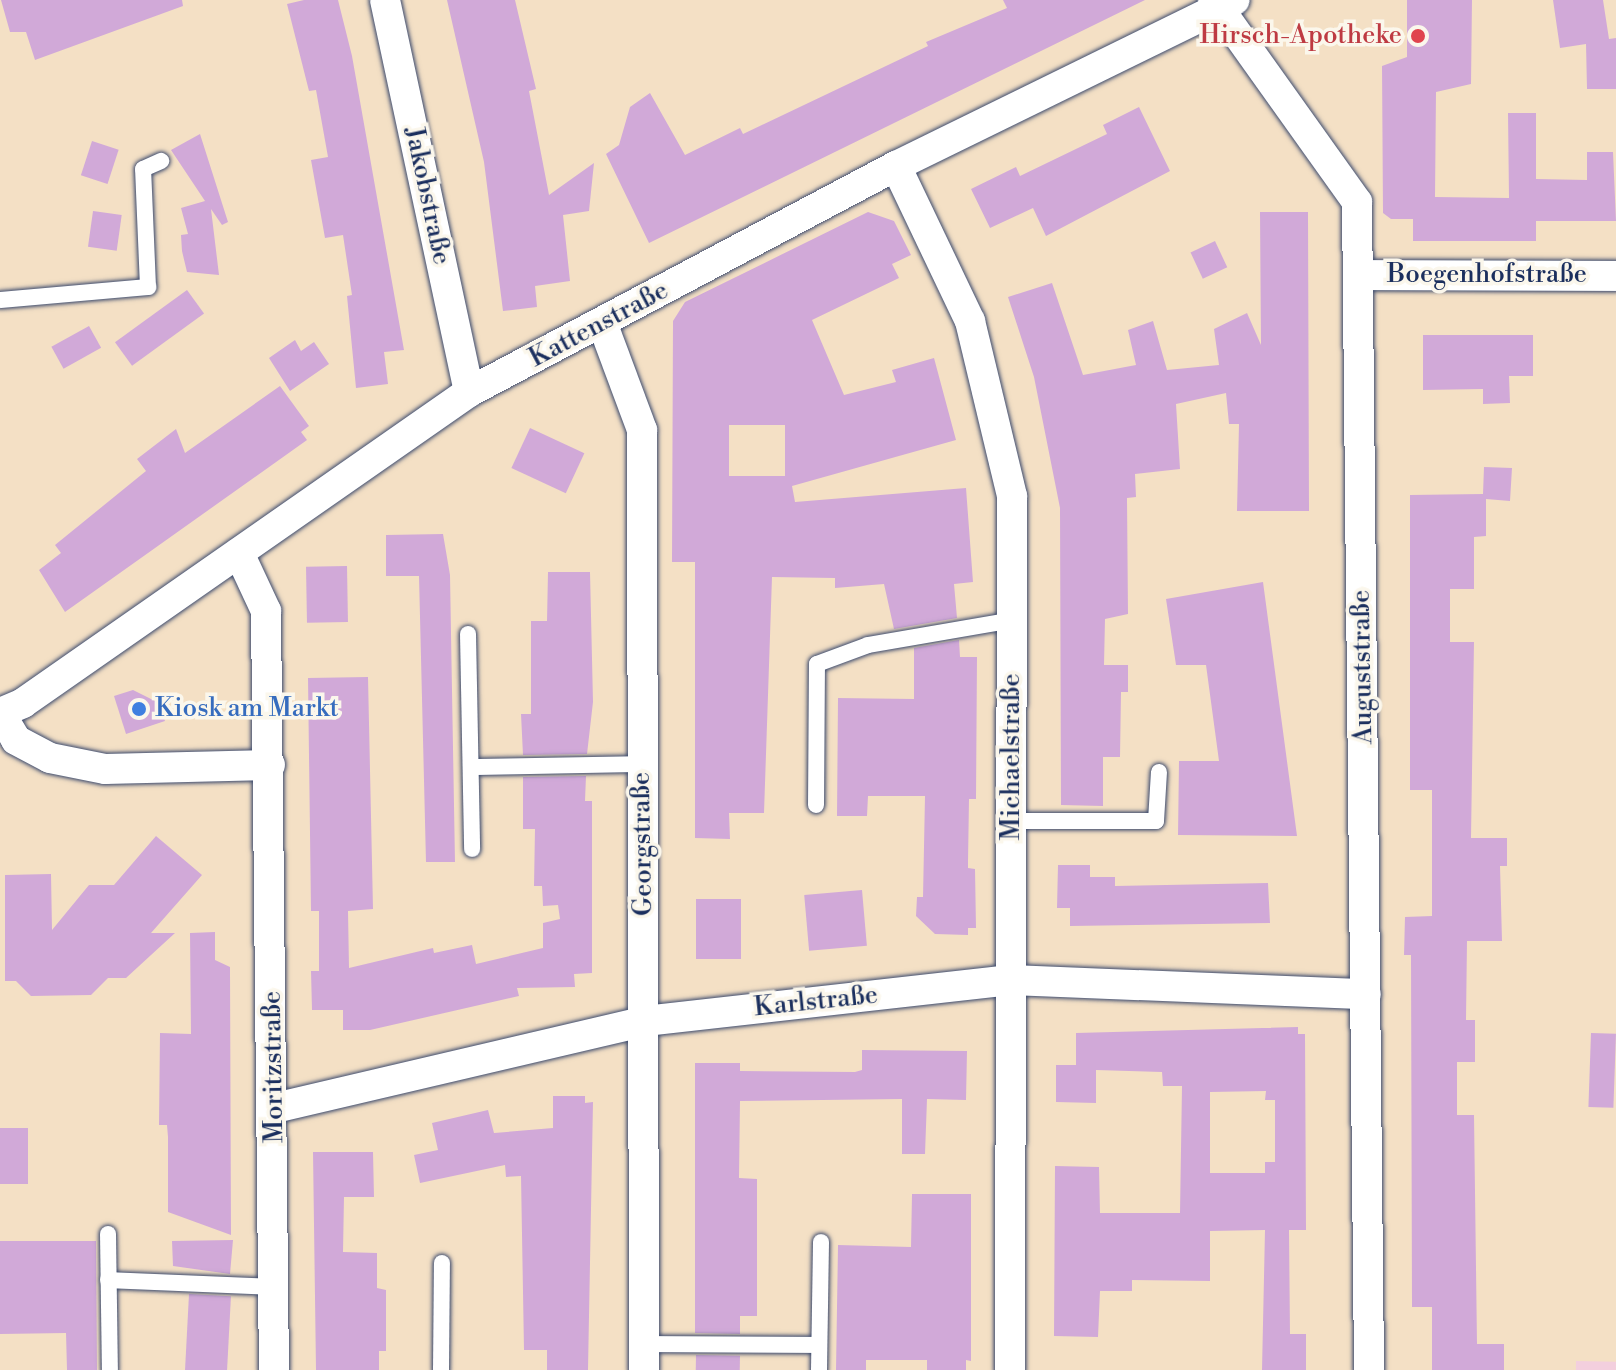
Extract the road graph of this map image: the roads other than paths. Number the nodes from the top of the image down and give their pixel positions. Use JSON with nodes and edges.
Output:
{"nodes":[{"id":1,"x":385,"y":0,"type":"edge"},
{"id":2,"x":1222,"y":3,"type":"edge"},
{"id":3,"x":161,"y":161,"type":"dead end"},
{"id":4,"x":896,"y":166,"type":"junction"},
{"id":5,"x":1359,"y":275,"type":"junction"},
{"id":6,"x":1616,"y":276,"type":"edge"},
{"id":7,"x":0,"y":300,"type":"edge"},
{"id":8,"x":603,"y":325,"type":"junction"},
{"id":9,"x":469,"y":392,"type":"junction"},
{"id":10,"x":239,"y":553,"type":"junction"},
{"id":11,"x":1012,"y":620,"type":"junction"},
{"id":12,"x":468,"y":634,"type":"dead end"},
{"id":13,"x":0,"y":713,"type":"edge"},
{"id":14,"x":642,"y":764,"type":"junction"},
{"id":15,"x":270,"y":765,"type":"junction"},
{"id":16,"x":471,"y":767,"type":"junction"},
{"id":17,"x":1159,"y":772,"type":"dead end"},
{"id":18,"x":816,"y":805,"type":"dead end"},
{"id":19,"x":1011,"y":821,"type":"junction"},
{"id":20,"x":472,"y":849,"type":"dead end"},
{"id":21,"x":1011,"y":980,"type":"junction"},
{"id":22,"x":1366,"y":994,"type":"junction"},
{"id":23,"x":645,"y":1021,"type":"junction"},
{"id":24,"x":275,"y":1108,"type":"junction"},
{"id":25,"x":108,"y":1234,"type":"dead end"},
{"id":26,"x":821,"y":1242,"type":"dead end"},
{"id":27,"x":442,"y":1263,"type":"dead end"},
{"id":28,"x":108,"y":1280,"type":"junction"},
{"id":29,"x":274,"y":1287,"type":"junction"},
{"id":30,"x":819,"y":1345,"type":"junction"},
{"id":31,"x":644,"y":1357,"type":"edge"},
{"id":32,"x":110,"y":1370,"type":"edge"},
{"id":33,"x":274,"y":1370,"type":"edge"},
{"id":34,"x":441,"y":1370,"type":"edge"},
{"id":35,"x":819,"y":1370,"type":"edge"},
{"id":36,"x":1010,"y":1370,"type":"edge"},
{"id":37,"x":1369,"y":1370,"type":"edge"}],
"edges":[{"from":1,"to":9,"type":"street","name":"Jakobstraße"},
{"from":2,"to":4,"type":"street","name":"Kattenstraße"},
{"from":2,"to":5,"type":"street","name":"Auguststraße"},
{"from":3,"to":7,"type":"lane"},
{"from":4,"to":8,"type":"street","name":"Kattenstraße"},
{"from":4,"to":11,"type":"street","name":"Michaelstraße"},
{"from":5,"to":6,"type":"street","name":"Boegenhofstraße"},
{"from":5,"to":22,"type":"street","name":"Auguststraße"},
{"from":8,"to":9,"type":"street","name":"Kattenstraße"},
{"from":8,"to":14,"type":"street","name":"Georgstraße"},
{"from":9,"to":10,"type":"street","name":"Kattenstraße"},
{"from":10,"to":13,"type":"street","name":"Kattenstraße"},
{"from":10,"to":15,"type":"street","name":"Moritzstraße"},
{"from":11,"to":18,"type":"lane"},
{"from":11,"to":19,"type":"street","name":"Michaelstraße"},
{"from":12,"to":16,"type":"lane"},
{"from":13,"to":15,"type":"street"},
{"from":14,"to":16,"type":"lane"},
{"from":14,"to":23,"type":"street","name":"Georgstraße"},
{"from":15,"to":24,"type":"street","name":"Moritzstraße"},
{"from":16,"to":20,"type":"lane"},
{"from":17,"to":19,"type":"lane"},
{"from":19,"to":21,"type":"street","name":"Michaelstraße"},
{"from":21,"to":22,"type":"street","name":"Karlstraße"},
{"from":21,"to":23,"type":"street","name":"Karlstraße"},
{"from":21,"to":36,"type":"street","name":"Michaelstraße"},
{"from":22,"to":37,"type":"street","name":"Auguststraße"},
{"from":23,"to":24,"type":"street","name":"Karlstraße"},
{"from":23,"to":31,"type":"street","name":"Georgstraße"},
{"from":24,"to":29,"type":"street","name":"Moritzstraße"},
{"from":25,"to":28,"type":"lane"},
{"from":26,"to":30,"type":"lane"},
{"from":27,"to":34,"type":"lane"},
{"from":28,"to":29,"type":"lane"},
{"from":28,"to":32,"type":"lane"},
{"from":29,"to":33,"type":"street","name":"Moritzstraße"},
{"from":30,"to":31,"type":"lane"},
{"from":30,"to":35,"type":"lane"}]}
